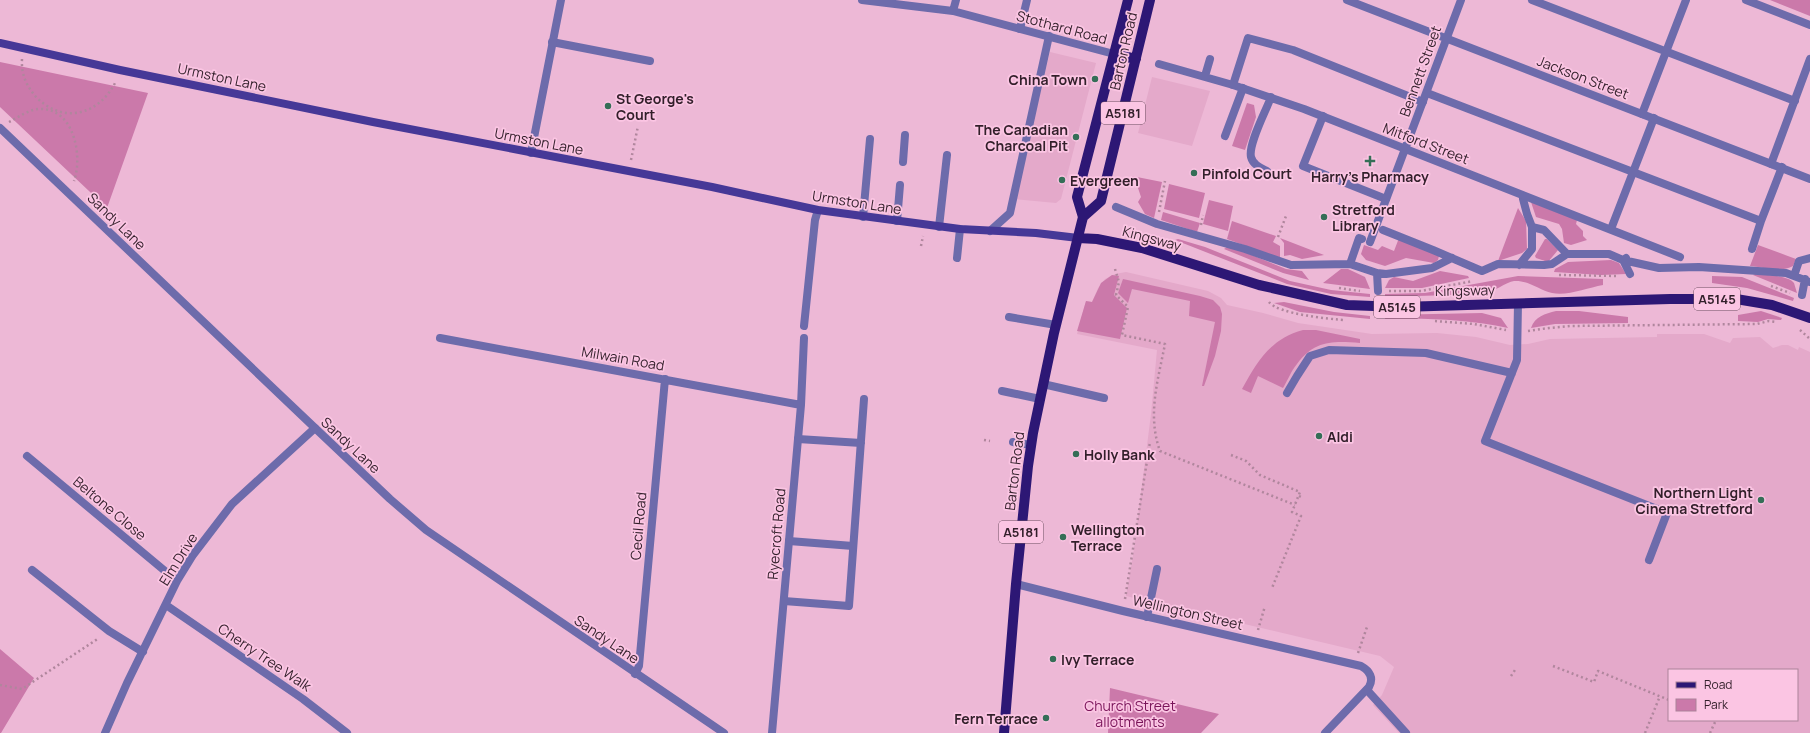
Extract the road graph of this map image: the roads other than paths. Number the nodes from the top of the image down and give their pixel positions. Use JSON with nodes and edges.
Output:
{"nodes":[{"id":1,"x":561,"y":0,"type":"edge"},
{"id":2,"x":862,"y":0,"type":"edge"},
{"id":3,"x":956,"y":0,"type":"edge"},
{"id":4,"x":1027,"y":0,"type":"edge"},
{"id":5,"x":1128,"y":0,"type":"edge"},
{"id":6,"x":1150,"y":0,"type":"edge"},
{"id":7,"x":1347,"y":0,"type":"edge"},
{"id":8,"x":1461,"y":0,"type":"edge"},
{"id":9,"x":1532,"y":0,"type":"edge"},
{"id":10,"x":1686,"y":0,"type":"edge"},
{"id":11,"x":1746,"y":0,"type":"edge"},
{"id":12,"x":953,"y":11,"type":"junction"},
{"id":13,"x":1810,"y":25,"type":"edge"},
{"id":14,"x":1020,"y":29,"type":"junction"},
{"id":15,"x":1049,"y":36,"type":"junction"},
{"id":16,"x":1446,"y":39,"type":"junction"},
{"id":17,"x":552,"y":42,"type":"junction"},
{"id":18,"x":0,"y":43,"type":"edge"},
{"id":19,"x":1666,"y":52,"type":"junction"},
{"id":20,"x":1114,"y":54,"type":"junction"},
{"id":21,"x":1136,"y":59,"type":"junction"},
{"id":22,"x":1210,"y":59,"type":"dead end"},
{"id":23,"x":1810,"y":59,"type":"edge"},
{"id":24,"x":650,"y":61,"type":"dead end"},
{"id":25,"x":1159,"y":64,"type":"dead end"},
{"id":26,"x":1205,"y":76,"type":"junction"},
{"id":27,"x":1233,"y":85,"type":"junction"},
{"id":28,"x":1243,"y":88,"type":"junction"},
{"id":29,"x":1427,"y":92,"type":"junction"},
{"id":30,"x":1271,"y":97,"type":"junction"},
{"id":31,"x":1795,"y":101,"type":"junction"},
{"id":32,"x":1423,"y":102,"type":"junction"},
{"id":33,"x":1642,"y":114,"type":"junction"},
{"id":34,"x":1323,"y":116,"type":"junction"},
{"id":35,"x":1654,"y":118,"type":"junction"},
{"id":36,"x":3,"y":126,"type":"edge"},
{"id":37,"x":905,"y":136,"type":"dead end"},
{"id":38,"x":1225,"y":136,"type":"dead end"},
{"id":39,"x":870,"y":139,"type":"dead end"},
{"id":40,"x":1405,"y":148,"type":"junction"},
{"id":41,"x":531,"y":153,"type":"junction"},
{"id":42,"x":947,"y":155,"type":"dead end"},
{"id":43,"x":903,"y":162,"type":"dead end"},
{"id":44,"x":1771,"y":164,"type":"junction"},
{"id":45,"x":1782,"y":167,"type":"junction"},
{"id":46,"x":1267,"y":171,"type":"dead end"},
{"id":47,"x":1633,"y":172,"type":"junction"},
{"id":48,"x":1810,"y":179,"type":"edge"},
{"id":49,"x":900,"y":185,"type":"dead end"},
{"id":50,"x":1523,"y":198,"type":"dead end"},
{"id":51,"x":1386,"y":199,"type":"junction"},
{"id":52,"x":1116,"y":207,"type":"dead end"},
{"id":53,"x":818,"y":210,"type":"junction"},
{"id":54,"x":863,"y":217,"type":"junction"},
{"id":55,"x":1083,"y":217,"type":"junction"},
{"id":56,"x":897,"y":221,"type":"junction"},
{"id":57,"x":1761,"y":221,"type":"junction"},
{"id":58,"x":939,"y":227,"type":"junction"},
{"id":59,"x":1532,"y":227,"type":"junction"},
{"id":60,"x":960,"y":229,"type":"junction"},
{"id":61,"x":1611,"y":229,"type":"junction"},
{"id":62,"x":1383,"y":230,"type":"dead end"},
{"id":63,"x":990,"y":231,"type":"junction"},
{"id":64,"x":1078,"y":238,"type":"junction"},
{"id":65,"x":1752,"y":249,"type":"dead end"},
{"id":66,"x":1567,"y":254,"type":"junction"},
{"id":67,"x":1680,"y":257,"type":"dead end"},
{"id":68,"x":957,"y":258,"type":"dead end"},
{"id":69,"x":1452,"y":258,"type":"junction"},
{"id":70,"x":1626,"y":258,"type":"junction"},
{"id":71,"x":1810,"y":258,"type":"edge"},
{"id":72,"x":1350,"y":264,"type":"junction"},
{"id":73,"x":1519,"y":265,"type":"junction"},
{"id":74,"x":1377,"y":273,"type":"junction"},
{"id":75,"x":1630,"y":274,"type":"dead end"},
{"id":76,"x":1794,"y":276,"type":"junction"},
{"id":77,"x":1808,"y":281,"type":"edge"},
{"id":78,"x":1378,"y":292,"type":"dead end"},
{"id":79,"x":1802,"y":295,"type":"dead end"},
{"id":80,"x":1518,"y":303,"type":"junction"},
{"id":81,"x":1009,"y":318,"type":"dead end"},
{"id":82,"x":1810,"y":318,"type":"edge"},
{"id":83,"x":1056,"y":325,"type":"junction"},
{"id":84,"x":804,"y":326,"type":"dead end"},
{"id":85,"x":440,"y":338,"type":"dead end"},
{"id":86,"x":804,"y":338,"type":"dead end"},
{"id":87,"x":1512,"y":373,"type":"junction"},
{"id":88,"x":665,"y":379,"type":"junction"},
{"id":89,"x":1043,"y":384,"type":"junction"},
{"id":90,"x":1002,"y":391,"type":"dead end"},
{"id":91,"x":1287,"y":393,"type":"dead end"},
{"id":92,"x":1104,"y":398,"type":"dead end"},
{"id":93,"x":864,"y":399,"type":"dead end"},
{"id":94,"x":1040,"y":400,"type":"junction"},
{"id":95,"x":801,"y":405,"type":"junction"},
{"id":96,"x":314,"y":428,"type":"junction"},
{"id":97,"x":798,"y":439,"type":"junction"},
{"id":98,"x":1013,"y":442,"type":"dead end"},
{"id":99,"x":861,"y":443,"type":"junction"},
{"id":100,"x":1031,"y":445,"type":"junction"},
{"id":101,"x":27,"y":456,"type":"dead end"},
{"id":102,"x":789,"y":541,"type":"junction"},
{"id":103,"x":853,"y":546,"type":"junction"},
{"id":104,"x":1649,"y":560,"type":"dead end"},
{"id":105,"x":1157,"y":569,"type":"dead end"},
{"id":106,"x":32,"y":570,"type":"dead end"},
{"id":107,"x":177,"y":581,"type":"junction"},
{"id":108,"x":1016,"y":584,"type":"junction"},
{"id":109,"x":784,"y":601,"type":"junction"},
{"id":110,"x":166,"y":605,"type":"junction"},
{"id":111,"x":1147,"y":617,"type":"junction"},
{"id":112,"x":143,"y":652,"type":"junction"},
{"id":113,"x":635,"y":674,"type":"junction"},
{"id":114,"x":1367,"y":690,"type":"junction"},
{"id":115,"x":105,"y":733,"type":"edge"},
{"id":116,"x":347,"y":733,"type":"edge"},
{"id":117,"x":724,"y":733,"type":"edge"},
{"id":118,"x":772,"y":733,"type":"edge"},
{"id":119,"x":1004,"y":733,"type":"edge"},
{"id":120,"x":1326,"y":733,"type":"edge"},
{"id":121,"x":1406,"y":733,"type":"edge"}],
"edges":[{"from":1,"to":17,"type":"street"},
{"from":2,"to":12,"type":"street","name":"Stothard Road"},
{"from":3,"to":12,"type":"street"},
{"from":4,"to":14,"type":"street"},
{"from":5,"to":20,"type":"main road","name":"Barton Road","number":"A5181"},
{"from":6,"to":21,"type":"main road","name":"Barton Road","number":"A5181"},
{"from":7,"to":16,"type":"street","name":"Jackson Street"},
{"from":8,"to":16,"type":"street","name":"Bennett Street"},
{"from":9,"to":19,"type":"street"},
{"from":10,"to":19,"type":"street"},
{"from":11,"to":13,"type":"street"},
{"from":12,"to":14,"type":"street","name":"Stothard Road"},
{"from":14,"to":15,"type":"street","name":"Stothard Road"},
{"from":15,"to":20,"type":"street","name":"Stothard Road"},
{"from":15,"to":63,"type":"street"},
{"from":16,"to":29,"type":"street","name":"Bennett Street"},
{"from":16,"to":33,"type":"street","name":"Jackson Street"},
{"from":17,"to":24,"type":"street"},
{"from":17,"to":41,"type":"street"},
{"from":18,"to":41,"type":"main road","name":"Urmston Lane"},
{"from":19,"to":31,"type":"street"},
{"from":19,"to":33,"type":"street"},
{"from":20,"to":21,"type":"main road"},
{"from":20,"to":55,"type":"main road","name":"Barton Road","number":"A5181"},
{"from":21,"to":55,"type":"main road","name":"Barton Road","number":"A5181"},
{"from":22,"to":26,"type":"street"},
{"from":23,"to":31,"type":"street"},
{"from":25,"to":26,"type":"street","name":"Mitford Street"},
{"from":26,"to":27,"type":"street","name":"Mitford Street"},
{"from":27,"to":28,"type":"street","name":"Mitford Street"},
{"from":27,"to":32,"type":"street"},
{"from":28,"to":30,"type":"street","name":"Mitford Street"},
{"from":28,"to":38,"type":"street"},
{"from":29,"to":32,"type":"street","name":"Bennett Street"},
{"from":29,"to":47,"type":"street"},
{"from":30,"to":34,"type":"street","name":"Mitford Street"},
{"from":30,"to":46,"type":"street"},
{"from":31,"to":44,"type":"street"},
{"from":32,"to":40,"type":"street","name":"Bennett Street"},
{"from":33,"to":35,"type":"street","name":"Jackson Street"},
{"from":34,"to":40,"type":"street","name":"Mitford Street"},
{"from":34,"to":51,"type":"street"},
{"from":35,"to":44,"type":"street","name":"Jackson Street"},
{"from":35,"to":47,"type":"street"},
{"from":36,"to":96,"type":"street","name":"Sandy Lane"},
{"from":37,"to":43,"type":"street"},
{"from":39,"to":54,"type":"street"},
{"from":40,"to":51,"type":"street","name":"Bennett Street"},
{"from":40,"to":61,"type":"street","name":"Mitford Street"},
{"from":41,"to":53,"type":"main road","name":"Urmston Lane"},
{"from":42,"to":58,"type":"street"},
{"from":44,"to":45,"type":"street","name":"Jackson Street"},
{"from":45,"to":48,"type":"street","name":"Jackson Street"},
{"from":45,"to":57,"type":"street"},
{"from":47,"to":57,"type":"street"},
{"from":47,"to":61,"type":"street"},
{"from":49,"to":56,"type":"street"},
{"from":50,"to":59,"type":"street"},
{"from":51,"to":72,"type":"street","name":"Bennett Street"},
{"from":52,"to":72,"type":"street","name":"Kingsway"},
{"from":53,"to":54,"type":"main road","name":"Urmston Lane"},
{"from":53,"to":84,"type":"street"},
{"from":54,"to":56,"type":"main road","name":"Urmston Lane"},
{"from":55,"to":64,"type":"main road","name":"Barton Road","number":"A5181"},
{"from":56,"to":58,"type":"main road","name":"Urmston Lane"},
{"from":57,"to":65,"type":"street"},
{"from":58,"to":60,"type":"main road","name":"Urmston Lane"},
{"from":59,"to":66,"type":"street"},
{"from":59,"to":73,"type":"street"},
{"from":60,"to":63,"type":"main road","name":"Urmston Lane"},
{"from":60,"to":68,"type":"street"},
{"from":61,"to":67,"type":"street","name":"Mitford Street"},
{"from":62,"to":69,"type":"street"},
{"from":63,"to":64,"type":"main road","name":"Urmston Lane"},
{"from":64,"to":80,"type":"main road","name":"Kingsway","number":"A5145"},
{"from":64,"to":83,"type":"main road","name":"Barton Road","number":"A5181"},
{"from":66,"to":70,"type":"street"},
{"from":66,"to":73,"type":"street","name":"Kingsway"},
{"from":69,"to":73,"type":"street","name":"Kingsway"},
{"from":69,"to":74,"type":"street","name":"Kingsway"},
{"from":70,"to":75,"type":"street"},
{"from":70,"to":76,"type":"street"},
{"from":71,"to":76,"type":"street"},
{"from":72,"to":74,"type":"street","name":"Kingsway"},
{"from":74,"to":78,"type":"street"},
{"from":76,"to":77,"type":"street"},
{"from":77,"to":79,"type":"street"},
{"from":80,"to":82,"type":"main road","name":"Kingsway","number":"A5145"},
{"from":80,"to":87,"type":"street"},
{"from":81,"to":83,"type":"street"},
{"from":83,"to":89,"type":"main road","name":"Barton Road","number":"A5181"},
{"from":85,"to":88,"type":"street","name":"Milwain Road"},
{"from":86,"to":95,"type":"street","name":"Ryecroft Road"},
{"from":87,"to":91,"type":"street"},
{"from":87,"to":104,"type":"street"},
{"from":88,"to":95,"type":"street","name":"Milwain Road"},
{"from":88,"to":113,"type":"street","name":"Cecil Road"},
{"from":89,"to":92,"type":"street"},
{"from":89,"to":94,"type":"main road","name":"Barton Road","number":"A5181"},
{"from":90,"to":94,"type":"street"},
{"from":93,"to":99,"type":"street"},
{"from":94,"to":100,"type":"main road","name":"Barton Road","number":"A5181"},
{"from":95,"to":97,"type":"street","name":"Ryecroft Road"},
{"from":96,"to":107,"type":"street","name":"Elm Drive"},
{"from":96,"to":113,"type":"street","name":"Sandy Lane"},
{"from":97,"to":99,"type":"street"},
{"from":97,"to":102,"type":"street","name":"Ryecroft Road"},
{"from":98,"to":100,"type":"street"},
{"from":99,"to":103,"type":"street"},
{"from":100,"to":108,"type":"main road","name":"Barton Road","number":"A5181"},
{"from":101,"to":107,"type":"street","name":"Beltone Close"},
{"from":102,"to":103,"type":"street"},
{"from":102,"to":109,"type":"street","name":"Ryecroft Road"},
{"from":103,"to":109,"type":"street"},
{"from":105,"to":111,"type":"street"},
{"from":106,"to":112,"type":"street"},
{"from":107,"to":110,"type":"street","name":"Elm Drive"},
{"from":108,"to":111,"type":"street","name":"Wellington Street"},
{"from":108,"to":119,"type":"main road","name":"Barton Road","number":"A5181"},
{"from":109,"to":118,"type":"street","name":"Ryecroft Road"},
{"from":110,"to":112,"type":"street","name":"Elm Drive"},
{"from":110,"to":116,"type":"street","name":"Cherry Tree Walk"},
{"from":111,"to":114,"type":"street","name":"Wellington Street"},
{"from":112,"to":115,"type":"street","name":"Elm Drive"},
{"from":113,"to":117,"type":"street","name":"Sandy Lane"},
{"from":114,"to":120,"type":"street"},
{"from":114,"to":121,"type":"street"}]}
